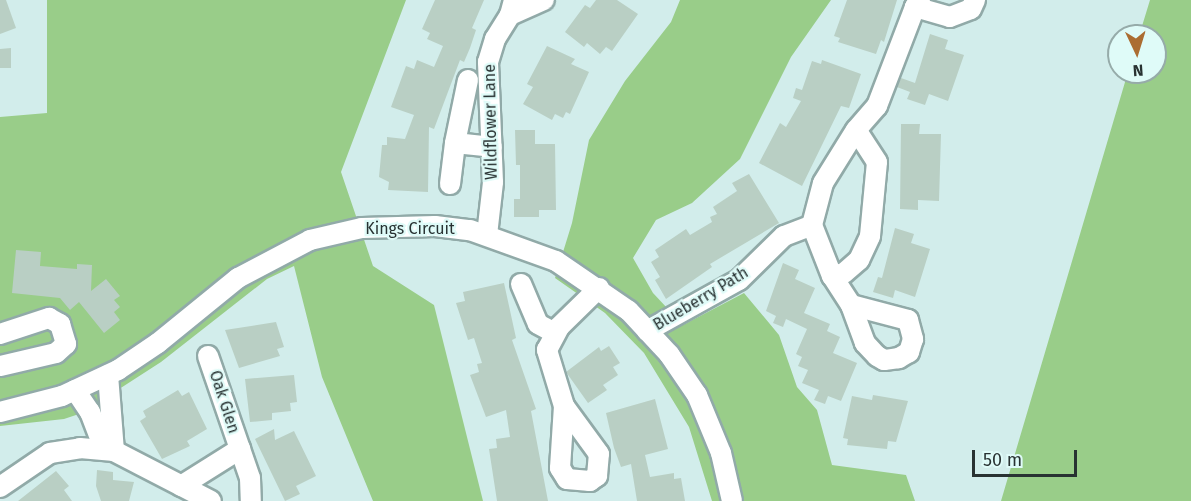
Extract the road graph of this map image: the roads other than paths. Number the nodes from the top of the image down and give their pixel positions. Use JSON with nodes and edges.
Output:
{"nodes":[{"id":1,"x":544,"y":0,"type":"edge"},
{"id":2,"x":975,"y":0,"type":"edge"},
{"id":3,"x":917,"y":4,"type":"edge"},
{"id":4,"x":512,"y":7,"type":"edge"},
{"id":5,"x":468,"y":80,"type":"dead end"},
{"id":6,"x":856,"y":130,"type":"junction"},
{"id":7,"x":455,"y":143,"type":"junction"},
{"id":8,"x":492,"y":147,"type":"junction"},
{"id":9,"x":450,"y":184,"type":"dead end"},
{"id":10,"x":812,"y":225,"type":"junction"},
{"id":11,"x":487,"y":235,"type":"junction"},
{"id":12,"x":832,"y":276,"type":"junction"},
{"id":13,"x":521,"y":284,"type":"dead end"},
{"id":14,"x":599,"y":288,"type":"junction"},
{"id":15,"x":851,"y":305,"type":"dead end"},
{"id":16,"x":647,"y":331,"type":"junction"},
{"id":17,"x":555,"y":333,"type":"junction"},
{"id":18,"x":0,"y":334,"type":"edge"},
{"id":19,"x":208,"y":356,"type":"dead end"},
{"id":20,"x":0,"y":366,"type":"edge"},
{"id":21,"x":108,"y":375,"type":"junction"},
{"id":22,"x":75,"y":390,"type":"junction"},
{"id":23,"x":564,"y":406,"type":"dead end"},
{"id":24,"x":0,"y":412,"type":"edge"},
{"id":25,"x":240,"y":449,"type":"junction"},
{"id":26,"x":109,"y":450,"type":"junction"},
{"id":27,"x":182,"y":486,"type":"junction"},
{"id":28,"x":0,"y":487,"type":"edge"},
{"id":29,"x":211,"y":501,"type":"edge"},
{"id":30,"x":251,"y":501,"type":"edge"},
{"id":31,"x":732,"y":501,"type":"edge"}],
"edges":[{"from":1,"to":4,"type":"street","name":"Wildflower Lane"},
{"from":2,"to":3,"type":"street"},
{"from":3,"to":6,"type":"street"},
{"from":4,"to":8,"type":"street","name":"Wildflower Lane"},
{"from":5,"to":7,"type":"street"},
{"from":6,"to":10,"type":"street"},
{"from":6,"to":12,"type":"street"},
{"from":7,"to":8,"type":"street"},
{"from":7,"to":9,"type":"street"},
{"from":8,"to":11,"type":"street","name":"Wildflower Lane"},
{"from":10,"to":12,"type":"street"},
{"from":10,"to":16,"type":"street","name":"Blueberry Path"},
{"from":11,"to":14,"type":"street","name":"Kings Circuit"},
{"from":11,"to":21,"type":"street","name":"Kings Circuit"},
{"from":12,"to":15,"type":"street"},
{"from":13,"to":17,"type":"street"},
{"from":14,"to":16,"type":"street","name":"Kings Circuit"},
{"from":14,"to":17,"type":"street"},
{"from":16,"to":31,"type":"street","name":"Kings Circuit"},
{"from":17,"to":23,"type":"street"},
{"from":18,"to":20,"type":"street"},
{"from":19,"to":25,"type":"street","name":"Oak Glen"},
{"from":21,"to":22,"type":"street","name":"Kings Circuit"},
{"from":21,"to":26,"type":"street"},
{"from":22,"to":24,"type":"street","name":"Kings Circuit"},
{"from":22,"to":26,"type":"street"},
{"from":25,"to":27,"type":"street","name":"Oak Glen"},
{"from":25,"to":30,"type":"street","name":"Oak Glen"},
{"from":26,"to":27,"type":"street"},
{"from":26,"to":28,"type":"street"},
{"from":27,"to":29,"type":"street"}]}
